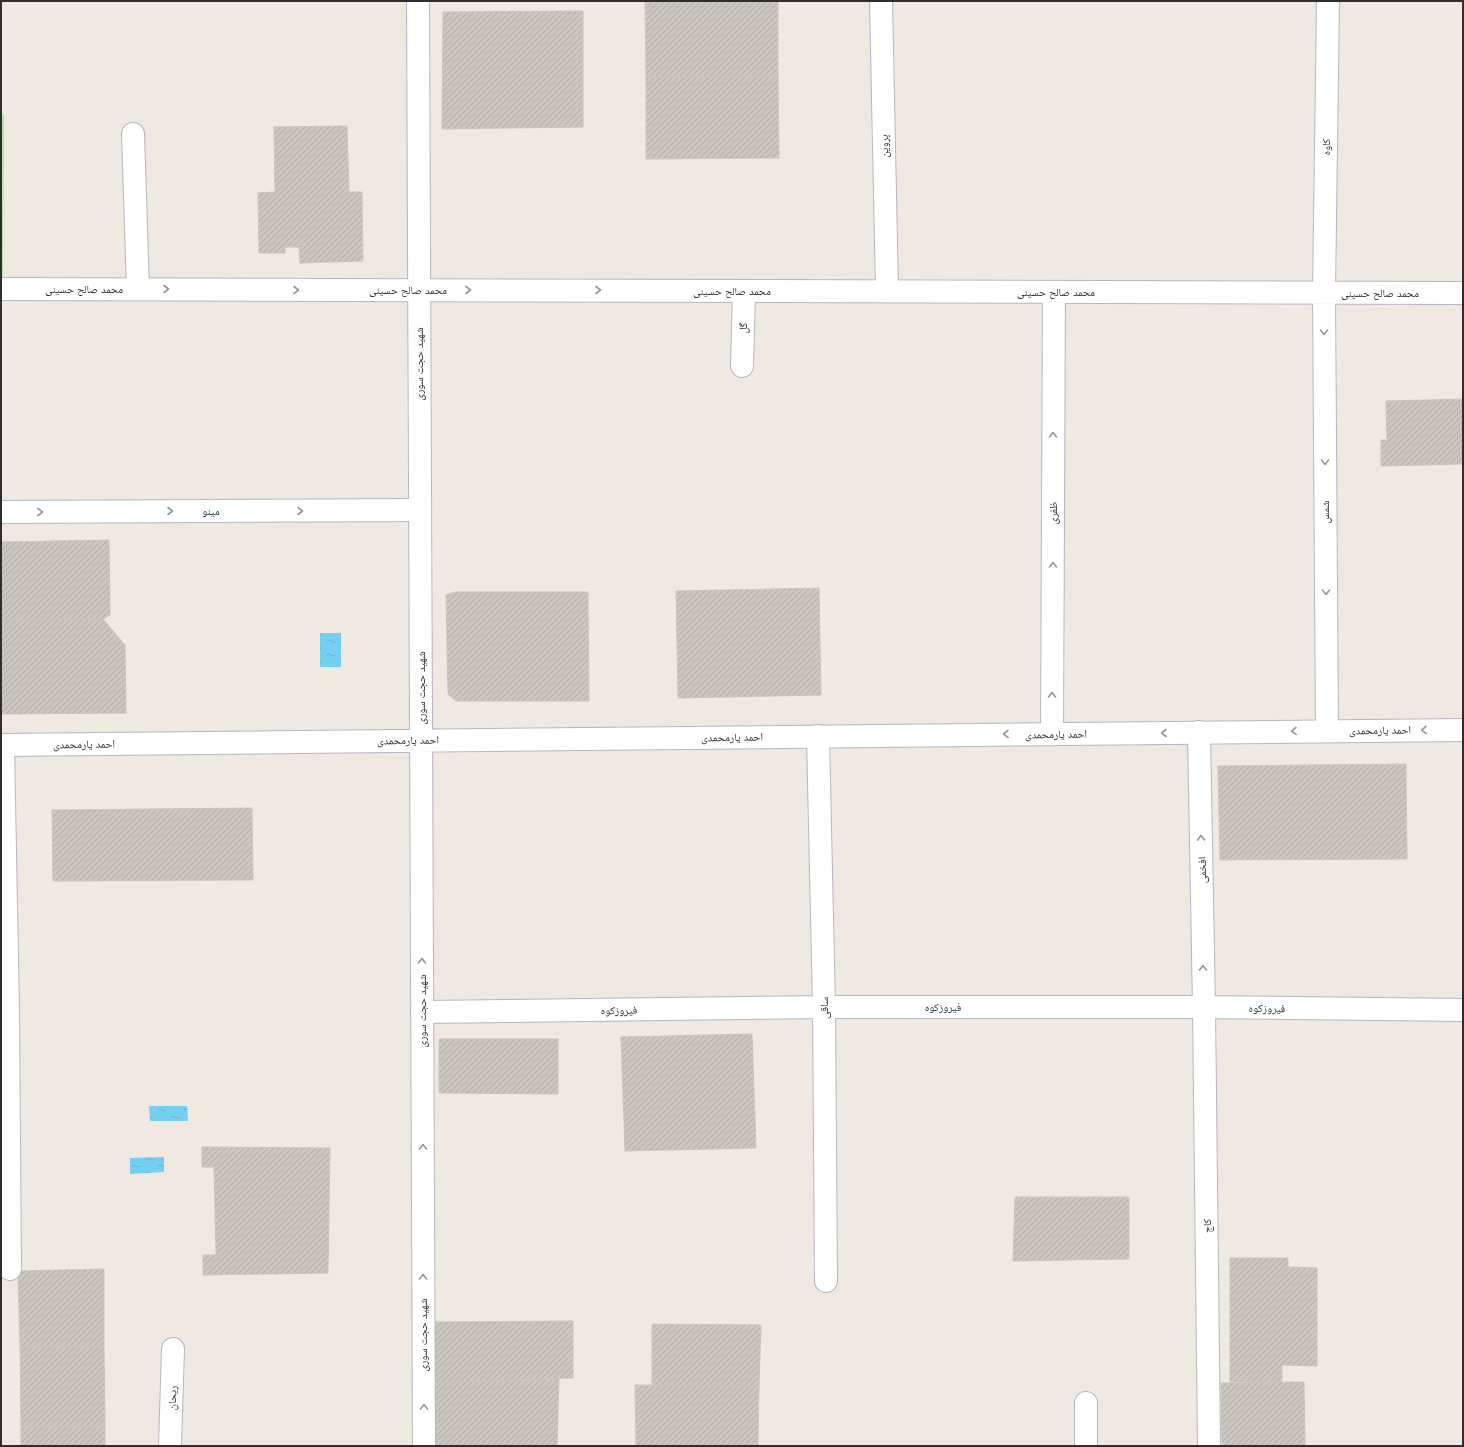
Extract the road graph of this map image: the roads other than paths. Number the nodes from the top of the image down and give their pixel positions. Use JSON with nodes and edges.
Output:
{"nodes":[{"id":1,"x":418,"y":1,"type":"edge"},
{"id":2,"x":880,"y":1,"type":"edge"},
{"id":3,"x":1328,"y":1,"type":"edge"},
{"id":4,"x":133,"y":134,"type":"dead end"},
{"id":5,"x":1,"y":289,"type":"edge"},
{"id":6,"x":138,"y":289,"type":"junction"},
{"id":7,"x":419,"y":290,"type":"junction"},
{"id":8,"x":744,"y":291,"type":"junction"},
{"id":9,"x":887,"y":291,"type":"junction"},
{"id":10,"x":1054,"y":292,"type":"junction"},
{"id":11,"x":1324,"y":292,"type":"junction"},
{"id":12,"x":1463,"y":293,"type":"edge"},
{"id":13,"x":742,"y":366,"type":"dead end"},
{"id":14,"x":420,"y":510,"type":"junction"},
{"id":15,"x":1,"y":512,"type":"edge"},
{"id":16,"x":1463,"y":730,"type":"edge"},
{"id":17,"x":1327,"y":731,"type":"junction"},
{"id":18,"x":1199,"y":732,"type":"junction"},
{"id":19,"x":1052,"y":734,"type":"junction"},
{"id":20,"x":818,"y":736,"type":"junction"},
{"id":21,"x":421,"y":740,"type":"junction"},
{"id":22,"x":2,"y":745,"type":"edge"},
{"id":23,"x":1204,"y":1007,"type":"junction"},
{"id":24,"x":824,"y":1008,"type":"junction"},
{"id":25,"x":1463,"y":1010,"type":"edge"},
{"id":26,"x":5,"y":1011,"type":"edge"},
{"id":27,"x":422,"y":1012,"type":"junction"},
{"id":28,"x":10,"y":1269,"type":"dead end"},
{"id":29,"x":826,"y":1281,"type":"dead end"},
{"id":30,"x":173,"y":1349,"type":"dead end"},
{"id":31,"x":1086,"y":1403,"type":"dead end"},
{"id":32,"x":170,"y":1446,"type":"edge"},
{"id":33,"x":424,"y":1446,"type":"edge"},
{"id":34,"x":1086,"y":1446,"type":"edge"},
{"id":35,"x":1210,"y":1446,"type":"edge"}],
"edges":[{"from":1,"to":7,"type":"street","name":"شهید حجت سوری"},
{"from":2,"to":9,"type":"street","name":"پروین"},
{"from":3,"to":11,"type":"street","name":"کاوه"},
{"from":4,"to":6,"type":"street"},
{"from":5,"to":6,"type":"street","name":"محمد صالح حسینی"},
{"from":6,"to":7,"type":"street","name":"محمد صالح حسینی","one_way":true},
{"from":7,"to":8,"type":"street","name":"محمد صالح حسینی","one_way":true},
{"from":7,"to":14,"type":"street","name":"شهید حجت سوری"},
{"from":8,"to":9,"type":"street","name":"محمد صالح حسینی"},
{"from":8,"to":13,"type":"street","name":"گل"},
{"from":9,"to":10,"type":"street","name":"محمد صالح حسینی"},
{"from":10,"to":11,"type":"street","name":"محمد صالح حسینی"},
{"from":19,"to":10,"type":"street","name":"ظفری","one_way":true},
{"from":11,"to":12,"type":"street","name":"محمد صالح حسینی"},
{"from":11,"to":17,"type":"street","name":"شمس","one_way":true},
{"from":15,"to":14,"type":"street","name":"مینو","one_way":true},
{"from":14,"to":21,"type":"street","name":"شهید حجت سوری"},
{"from":16,"to":17,"type":"street","name":"احمد یارمحمدی","one_way":true},
{"from":17,"to":18,"type":"street","name":"احمد یارمحمدی","one_way":true},
{"from":18,"to":19,"type":"street","name":"احمد یارمحمدی","one_way":true},
{"from":23,"to":18,"type":"street","name":"افخمی","one_way":true},
{"from":19,"to":20,"type":"street","name":"احمد یارمحمدی","one_way":true},
{"from":20,"to":21,"type":"street","name":"احمد یارمحمدی"},
{"from":20,"to":24,"type":"street","name":"ساقی"},
{"from":21,"to":22,"type":"street","name":"احمد یارمحمدی"},
{"from":27,"to":21,"type":"street","name":"شهید حجت سوری","one_way":true},
{"from":22,"to":26,"type":"street"},
{"from":23,"to":24,"type":"street","name":"فیروزکوه"},
{"from":23,"to":25,"type":"street","name":"فیروزکوه"},
{"from":23,"to":35,"type":"street","name":"کاج"},
{"from":24,"to":27,"type":"street","name":"فیروزکوه"},
{"from":24,"to":29,"type":"street","name":"ساقی"},
{"from":26,"to":28,"type":"street"},
{"from":33,"to":27,"type":"street","name":"شهید حجت سوری","one_way":true},
{"from":30,"to":32,"type":"street","name":"ریحان"},
{"from":31,"to":34,"type":"street"}]}
